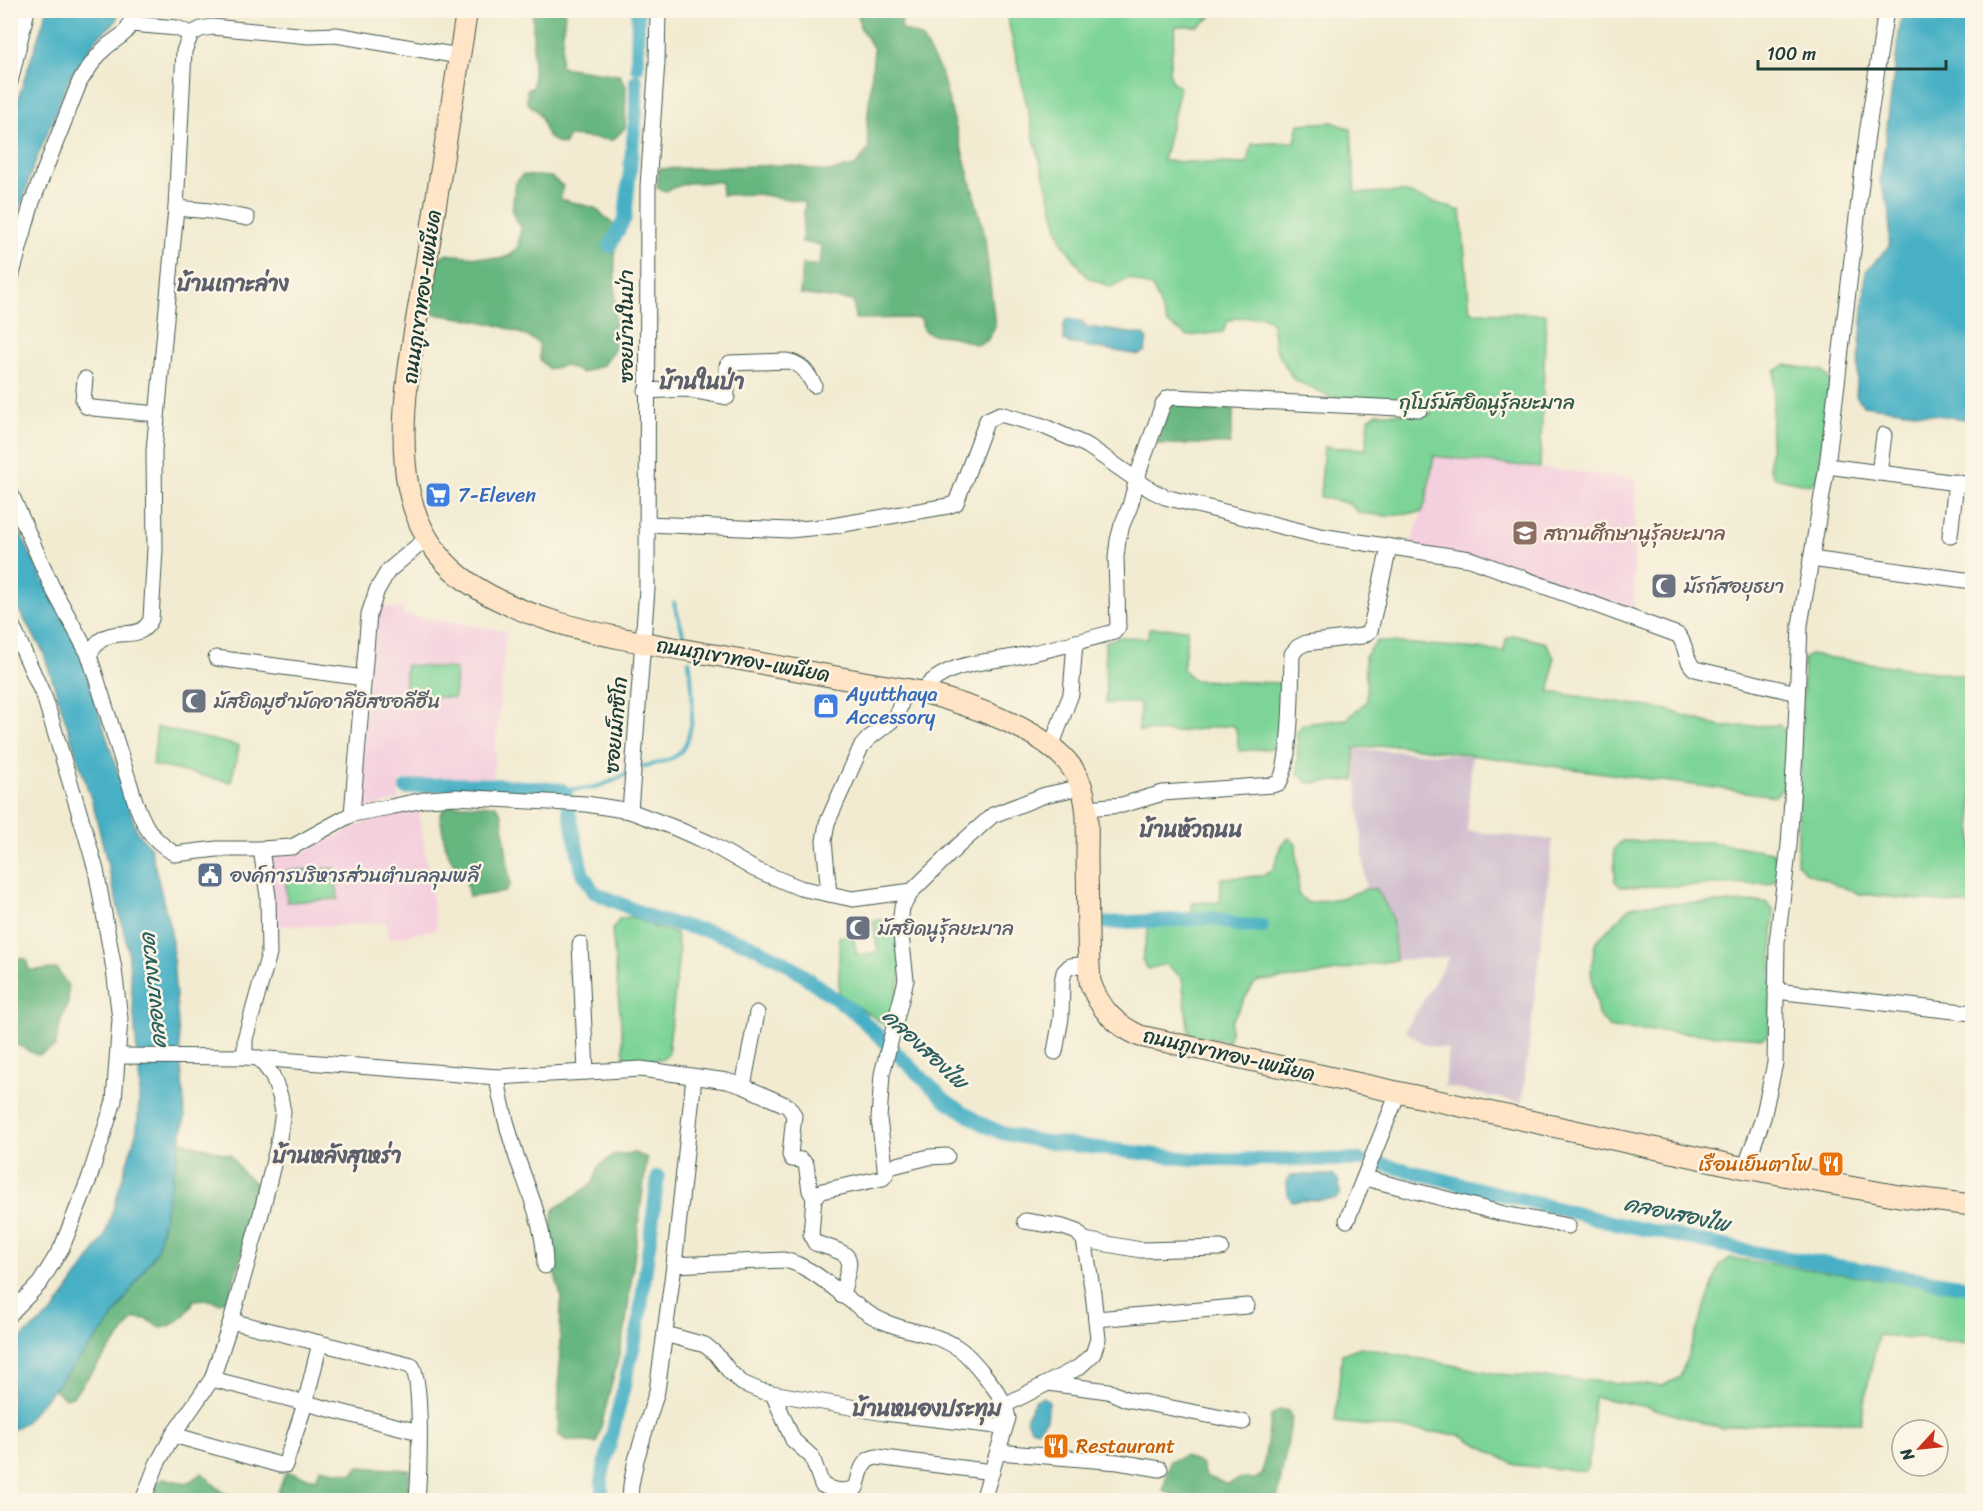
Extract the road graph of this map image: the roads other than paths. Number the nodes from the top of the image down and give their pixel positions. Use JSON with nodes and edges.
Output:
{"nodes":[{"id":1,"x":27,"y":10,"type":"edge"},
{"id":2,"x":467,"y":10,"type":"edge"},
{"id":3,"x":658,"y":10,"type":"edge"},
{"id":4,"x":1886,"y":10,"type":"edge"},
{"id":5,"x":132,"y":17,"type":"edge"},
{"id":6,"x":191,"y":34,"type":"junction"},
{"id":7,"x":459,"y":56,"type":"junction"},
{"id":8,"x":10,"y":82,"type":"edge"},
{"id":9,"x":176,"y":208,"type":"junction"},
{"id":10,"x":247,"y":218,"type":"dead end"},
{"id":11,"x":10,"y":281,"type":"edge"},
{"id":12,"x":85,"y":379,"type":"dead end"},
{"id":13,"x":814,"y":385,"type":"dead end"},
{"id":14,"x":646,"y":391,"type":"junction"},
{"id":15,"x":1420,"y":409,"type":"dead end"},
{"id":16,"x":157,"y":414,"type":"junction"},
{"id":17,"x":1884,"y":435,"type":"dead end"},
{"id":18,"x":1827,"y":466,"type":"junction"},
{"id":19,"x":1879,"y":473,"type":"junction"},
{"id":20,"x":1137,"y":480,"type":"junction"},
{"id":21,"x":1956,"y":482,"type":"junction"},
{"id":22,"x":1972,"y":484,"type":"edge"},
{"id":23,"x":10,"y":492,"type":"edge"},
{"id":24,"x":647,"y":525,"type":"junction"},
{"id":25,"x":1950,"y":536,"type":"dead end"},
{"id":26,"x":427,"y":538,"type":"junction"},
{"id":27,"x":1389,"y":548,"type":"junction"},
{"id":28,"x":1811,"y":559,"type":"junction"},
{"id":29,"x":1972,"y":581,"type":"edge"},
{"id":30,"x":10,"y":621,"type":"edge"},
{"id":31,"x":644,"y":642,"type":"junction"},
{"id":32,"x":1076,"y":642,"type":"junction"},
{"id":33,"x":89,"y":655,"type":"junction"},
{"id":34,"x":216,"y":658,"type":"dead end"},
{"id":35,"x":364,"y":678,"type":"junction"},
{"id":36,"x":914,"y":691,"type":"junction"},
{"id":37,"x":1797,"y":693,"type":"junction"},
{"id":38,"x":1051,"y":747,"type":"junction"},
{"id":39,"x":1082,"y":787,"type":"junction"},
{"id":40,"x":1087,"y":808,"type":"junction"},
{"id":41,"x":630,"y":811,"type":"junction"},
{"id":42,"x":352,"y":814,"type":"junction"},
{"id":43,"x":261,"y":849,"type":"junction"},
{"id":44,"x":912,"y":891,"type":"junction"},
{"id":45,"x":829,"y":894,"type":"junction"},
{"id":46,"x":580,"y":944,"type":"dead end"},
{"id":47,"x":1089,"y":963,"type":"junction"},
{"id":48,"x":1776,"y":991,"type":"junction"},
{"id":49,"x":758,"y":1013,"type":"dead end"},
{"id":50,"x":1972,"y":1014,"type":"edge"},
{"id":51,"x":1055,"y":1052,"type":"dead end"},
{"id":52,"x":123,"y":1056,"type":"junction"},
{"id":53,"x":252,"y":1057,"type":"junction"},
{"id":54,"x":586,"y":1072,"type":"junction"},
{"id":55,"x":497,"y":1077,"type":"junction"},
{"id":56,"x":694,"y":1077,"type":"junction"},
{"id":57,"x":743,"y":1086,"type":"junction"},
{"id":58,"x":1398,"y":1093,"type":"junction"},
{"id":59,"x":947,"y":1156,"type":"dead end"},
{"id":60,"x":885,"y":1168,"type":"junction"},
{"id":61,"x":1745,"y":1168,"type":"junction"},
{"id":62,"x":1365,"y":1178,"type":"junction"},
{"id":63,"x":814,"y":1197,"type":"junction"},
{"id":64,"x":1972,"y":1205,"type":"edge"},
{"id":65,"x":1347,"y":1220,"type":"dead end"},
{"id":66,"x":1025,"y":1221,"type":"dead end"},
{"id":67,"x":1568,"y":1226,"type":"dead end"},
{"id":68,"x":1084,"y":1240,"type":"junction"},
{"id":69,"x":1221,"y":1248,"type":"dead end"},
{"id":70,"x":674,"y":1265,"type":"junction"},
{"id":71,"x":545,"y":1266,"type":"dead end"},
{"id":72,"x":842,"y":1296,"type":"junction"},
{"id":73,"x":14,"y":1306,"type":"edge"},
{"id":74,"x":1247,"y":1306,"type":"dead end"},
{"id":75,"x":1096,"y":1319,"type":"junction"},
{"id":76,"x":231,"y":1322,"type":"junction"},
{"id":77,"x":665,"y":1334,"type":"junction"},
{"id":78,"x":320,"y":1342,"type":"junction"},
{"id":79,"x":212,"y":1379,"type":"junction"},
{"id":80,"x":1047,"y":1383,"type":"junction"},
{"id":81,"x":773,"y":1394,"type":"junction"},
{"id":82,"x":305,"y":1404,"type":"junction"},
{"id":83,"x":1005,"y":1405,"type":"junction"},
{"id":84,"x":1243,"y":1422,"type":"dead end"},
{"id":85,"x":1005,"y":1427,"type":"junction"},
{"id":86,"x":419,"y":1432,"type":"junction"},
{"id":87,"x":173,"y":1435,"type":"junction"},
{"id":88,"x":998,"y":1452,"type":"junction"},
{"id":89,"x":1160,"y":1469,"type":"dead end"},
{"id":90,"x":992,"y":1472,"type":"junction"},
{"id":91,"x":143,"y":1500,"type":"edge"},
{"id":92,"x":417,"y":1500,"type":"edge"},
{"id":93,"x":630,"y":1500,"type":"edge"},
{"id":94,"x":983,"y":1500,"type":"edge"}],
"edges":[{"from":1,"to":8,"type":"street"},
{"from":2,"to":7,"type":"street","name":"ถนนภูเขาทอง-เพนียด"},
{"from":3,"to":14,"type":"street","name":"ซอยบ้านในป่า"},
{"from":4,"to":18,"type":"street"},
{"from":5,"to":6,"type":"street"},
{"from":5,"to":11,"type":"street"},
{"from":6,"to":7,"type":"street"},
{"from":6,"to":9,"type":"street"},
{"from":7,"to":26,"type":"street","name":"ถนนภูเขาทอง-เพนียด"},
{"from":9,"to":10,"type":"street"},
{"from":9,"to":16,"type":"street"},
{"from":12,"to":16,"type":"street"},
{"from":13,"to":14,"type":"street"},
{"from":14,"to":24,"type":"street","name":"ซอยบ้านในป่า"},
{"from":15,"to":20,"type":"street"},
{"from":16,"to":33,"type":"street"},
{"from":17,"to":19,"type":"street"},
{"from":18,"to":19,"type":"street"},
{"from":18,"to":28,"type":"street"},
{"from":19,"to":21,"type":"street"},
{"from":20,"to":24,"type":"street"},
{"from":20,"to":27,"type":"street"},
{"from":20,"to":32,"type":"street"},
{"from":21,"to":22,"type":"street"},
{"from":21,"to":25,"type":"street"},
{"from":23,"to":33,"type":"street"},
{"from":24,"to":31,"type":"street","name":"ซอยบ้านในป่า"},
{"from":26,"to":31,"type":"street","name":"ถนนภูเขาทอง-เพนียด"},
{"from":26,"to":35,"type":"street"},
{"from":27,"to":37,"type":"street"},
{"from":27,"to":40,"type":"street"},
{"from":28,"to":29,"type":"street"},
{"from":28,"to":37,"type":"street"},
{"from":30,"to":52,"type":"street"},
{"from":31,"to":36,"type":"street","name":"ถนนภูเขาทอง-เพนียด"},
{"from":31,"to":41,"type":"street","name":"ซอยเม็กซิโก"},
{"from":32,"to":36,"type":"street"},
{"from":32,"to":38,"type":"street"},
{"from":33,"to":43,"type":"street"},
{"from":34,"to":35,"type":"street"},
{"from":35,"to":42,"type":"street"},
{"from":36,"to":38,"type":"street","name":"ถนนภูเขาทอง-เพนียด"},
{"from":36,"to":45,"type":"street"},
{"from":37,"to":48,"type":"street"},
{"from":38,"to":39,"type":"street","name":"ถนนภูเขาทอง-เพนียด"},
{"from":39,"to":40,"type":"street","name":"ถนนภูเขาทอง-เพนียด"},
{"from":39,"to":44,"type":"street"},
{"from":40,"to":47,"type":"street","name":"ถนนภูเขาทอง-เพนียด"},
{"from":41,"to":42,"type":"street"},
{"from":41,"to":45,"type":"street"},
{"from":42,"to":43,"type":"street"},
{"from":43,"to":53,"type":"street"},
{"from":44,"to":45,"type":"street"},
{"from":44,"to":60,"type":"street"},
{"from":46,"to":54,"type":"street"},
{"from":47,"to":51,"type":"street"},
{"from":47,"to":58,"type":"street","name":"ถนนภูเขาทอง-เพนียด"},
{"from":48,"to":50,"type":"street"},
{"from":48,"to":61,"type":"street"},
{"from":49,"to":57,"type":"street"},
{"from":52,"to":53,"type":"street"},
{"from":52,"to":73,"type":"street"},
{"from":53,"to":55,"type":"street"},
{"from":53,"to":76,"type":"street"},
{"from":54,"to":55,"type":"street"},
{"from":54,"to":56,"type":"street"},
{"from":55,"to":71,"type":"street"},
{"from":56,"to":57,"type":"street"},
{"from":56,"to":70,"type":"street"},
{"from":57,"to":63,"type":"street"},
{"from":58,"to":61,"type":"street","name":"ถนนภูเขาทอง-เพนียด"},
{"from":58,"to":62,"type":"street"},
{"from":59,"to":60,"type":"street"},
{"from":60,"to":63,"type":"street"},
{"from":61,"to":64,"type":"street","name":"ถนนภูเขาทอง-เพนียด"},
{"from":62,"to":65,"type":"street"},
{"from":62,"to":67,"type":"street"},
{"from":63,"to":72,"type":"street"},
{"from":66,"to":68,"type":"street"},
{"from":68,"to":69,"type":"street"},
{"from":68,"to":75,"type":"street"},
{"from":70,"to":72,"type":"street"},
{"from":70,"to":77,"type":"street"},
{"from":72,"to":83,"type":"street"},
{"from":74,"to":75,"type":"street"},
{"from":75,"to":80,"type":"street"},
{"from":76,"to":78,"type":"street"},
{"from":76,"to":79,"type":"street"},
{"from":77,"to":81,"type":"street"},
{"from":77,"to":93,"type":"street"},
{"from":78,"to":82,"type":"street"},
{"from":78,"to":86,"type":"street"},
{"from":79,"to":82,"type":"street"},
{"from":79,"to":87,"type":"street"},
{"from":80,"to":83,"type":"street"},
{"from":80,"to":84,"type":"street"},
{"from":81,"to":85,"type":"street"},
{"from":81,"to":90,"type":"street"},
{"from":82,"to":86,"type":"street"},
{"from":82,"to":87,"type":"street"},
{"from":83,"to":85,"type":"street"},
{"from":85,"to":88,"type":"street"},
{"from":86,"to":92,"type":"street"},
{"from":87,"to":91,"type":"street"},
{"from":88,"to":89,"type":"street"},
{"from":88,"to":90,"type":"street"},
{"from":90,"to":94,"type":"street"}]}
